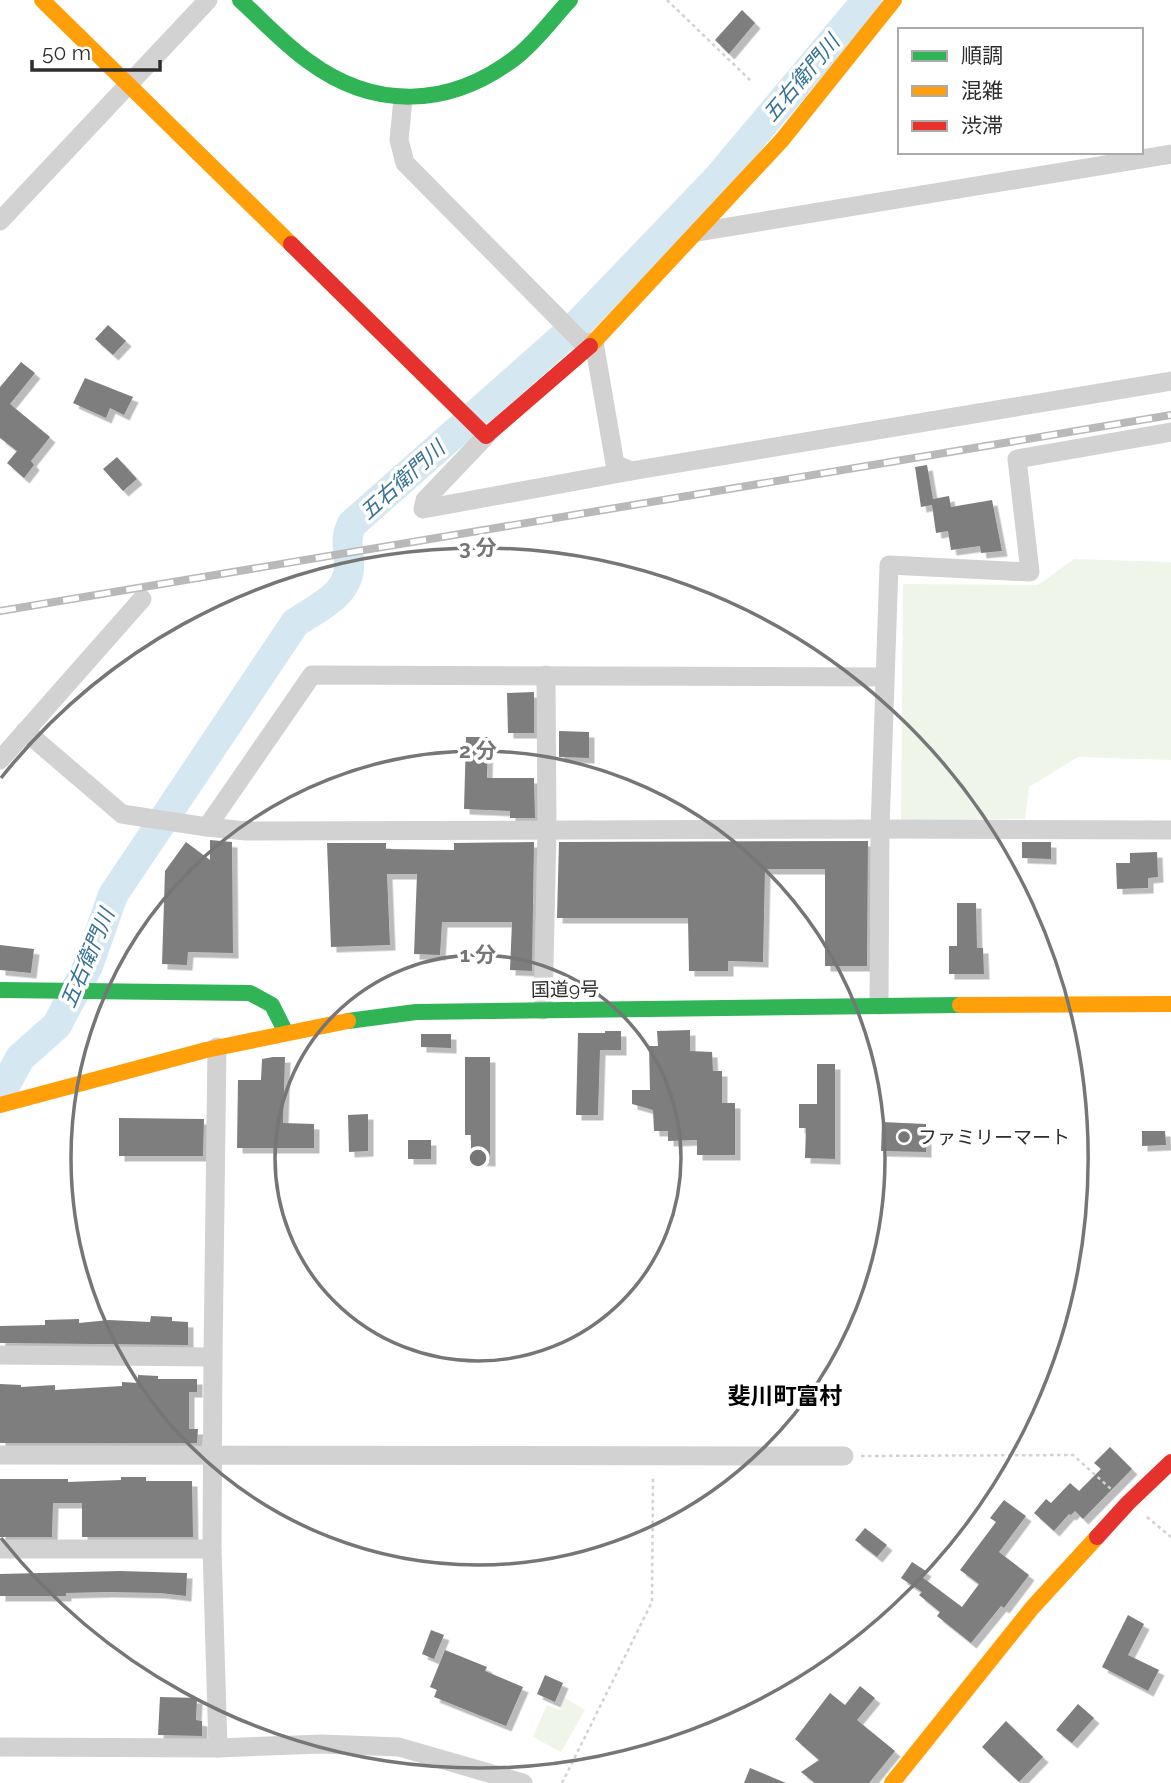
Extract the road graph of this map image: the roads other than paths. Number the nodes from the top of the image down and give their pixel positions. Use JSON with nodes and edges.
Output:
{"nodes":[{"id":1,"x":42,"y":0,"type":"edge"},
{"id":2,"x":208,"y":0,"type":"edge"},
{"id":3,"x":240,"y":0,"type":"edge"},
{"id":4,"x":570,"y":0,"type":"edge"},
{"id":5,"x":894,"y":0,"type":"edge"},
{"id":6,"x":129,"y":84,"type":"junction"},
{"id":7,"x":403,"y":99,"type":"junction"},
{"id":8,"x":1171,"y":154,"type":"edge"},
{"id":9,"x":0,"y":220,"type":"edge"},
{"id":10,"x":698,"y":232,"type":"junction"},
{"id":11,"x":594,"y":342,"type":"junction"},
{"id":12,"x":1171,"y":381,"type":"edge"},
{"id":13,"x":1171,"y":432,"type":"edge"},
{"id":14,"x":486,"y":436,"type":"junction"},
{"id":15,"x":631,"y":471,"type":"junction"},
{"id":16,"x":142,"y":599,"type":"dead end"},
{"id":17,"x":546,"y":676,"type":"junction"},
{"id":18,"x":884,"y":677,"type":"junction"},
{"id":19,"x":25,"y":731,"type":"junction"},
{"id":20,"x":0,"y":760,"type":"edge"},
{"id":21,"x":206,"y":827,"type":"junction"},
{"id":22,"x":880,"y":829,"type":"junction"},
{"id":23,"x":1171,"y":830,"type":"edge"},
{"id":24,"x":547,"y":831,"type":"junction"},
{"id":25,"x":0,"y":990,"type":"edge"},
{"id":26,"x":879,"y":1005,"type":"junction"},
{"id":27,"x":1171,"y":1006,"type":"edge"},
{"id":28,"x":543,"y":1010,"type":"junction"},
{"id":29,"x":285,"y":1031,"type":"junction"},
{"id":30,"x":217,"y":1047,"type":"junction"},
{"id":31,"x":0,"y":1105,"type":"edge"},
{"id":32,"x":0,"y":1355,"type":"edge"},
{"id":33,"x":213,"y":1357,"type":"junction"},
{"id":34,"x":0,"y":1455,"type":"edge"},
{"id":35,"x":213,"y":1455,"type":"junction"},
{"id":36,"x":844,"y":1456,"type":"road end"},
{"id":37,"x":1171,"y":1462,"type":"edge"},
{"id":38,"x":0,"y":1549,"type":"edge"},
{"id":39,"x":212,"y":1549,"type":"junction"},
{"id":40,"x":0,"y":1747,"type":"edge"},
{"id":41,"x":218,"y":1748,"type":"junction"},
{"id":42,"x":900,"y":1780,"type":"edge"},
{"id":43,"x":523,"y":1783,"type":"edge"}],
"edges":[{"from":1,"to":6,"type":"main road"},
{"from":2,"to":6,"type":"street"},
{"from":3,"to":7,"type":"main road"},
{"from":4,"to":7,"type":"main road"},
{"from":5,"to":10,"type":"main road"},
{"from":6,"to":9,"type":"street"},
{"from":6,"to":14,"type":"main road"},
{"from":7,"to":11,"type":"street"},
{"from":8,"to":10,"type":"street"},
{"from":10,"to":11,"type":"main road"},
{"from":11,"to":14,"type":"main road"},
{"from":11,"to":15,"type":"street"},
{"from":12,"to":15,"type":"street"},
{"from":13,"to":18,"type":"street"},
{"from":14,"to":15,"type":"street"},
{"from":16,"to":19,"type":"street"},
{"from":17,"to":18,"type":"street"},
{"from":17,"to":21,"type":"street"},
{"from":17,"to":24,"type":"street"},
{"from":18,"to":22,"type":"street"},
{"from":19,"to":20,"type":"street"},
{"from":19,"to":21,"type":"street"},
{"from":21,"to":24,"type":"street"},
{"from":22,"to":23,"type":"street"},
{"from":22,"to":24,"type":"street"},
{"from":22,"to":26,"type":"street"},
{"from":24,"to":28,"type":"street"},
{"from":25,"to":29,"type":"main road"},
{"from":26,"to":27,"type":"main road","name":"国道9号"},
{"from":26,"to":28,"type":"main road","name":"国道9号"},
{"from":28,"to":29,"type":"main road","name":"国道9号"},
{"from":29,"to":30,"type":"main road","name":"国道9号"},
{"from":30,"to":31,"type":"main road","name":"国道9号"},
{"from":30,"to":33,"type":"street"},
{"from":32,"to":33,"type":"street"},
{"from":33,"to":35,"type":"street"},
{"from":34,"to":35,"type":"street"},
{"from":35,"to":36,"type":"street"},
{"from":35,"to":39,"type":"street"},
{"from":37,"to":42,"type":"main road"},
{"from":38,"to":39,"type":"street"},
{"from":39,"to":41,"type":"street"},
{"from":40,"to":41,"type":"street"},
{"from":41,"to":43,"type":"street"}]}
